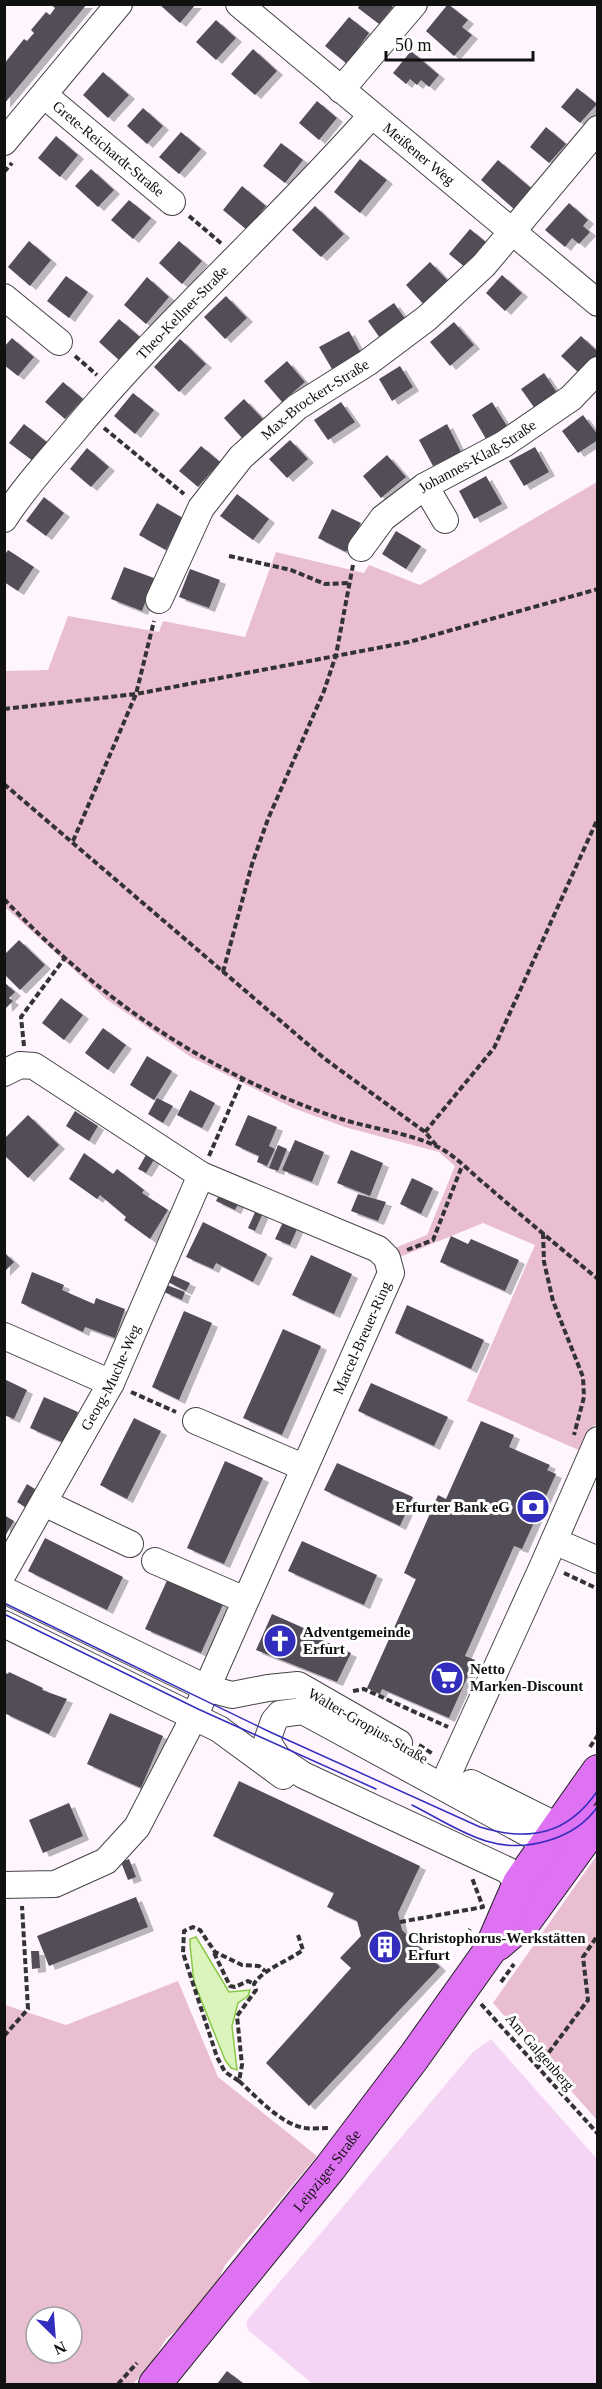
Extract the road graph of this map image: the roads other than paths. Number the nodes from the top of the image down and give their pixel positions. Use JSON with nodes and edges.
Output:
{"nodes":[{"id":1,"x":119,"y":4,"type":"edge"},
{"id":2,"x":239,"y":4,"type":"edge"},
{"id":3,"x":414,"y":4,"type":"edge"},
{"id":4,"x":341,"y":90,"type":"junction"},
{"id":5,"x":44,"y":95,"type":"junction"},
{"id":6,"x":371,"y":116,"type":"junction"},
{"id":7,"x":597,"y":129,"type":"edge"},
{"id":8,"x":4,"y":142,"type":"edge"},
{"id":9,"x":172,"y":202,"type":"road end"},
{"id":10,"x":512,"y":232,"type":"junction"},
{"id":11,"x":4,"y":297,"type":"edge"},
{"id":12,"x":597,"y":303,"type":"edge"},
{"id":13,"x":58,"y":342,"type":"road end"},
{"id":14,"x":597,"y":370,"type":"edge"},
{"id":15,"x":425,"y":486,"type":"junction"},
{"id":16,"x":4,"y":519,"type":"edge"},
{"id":17,"x":445,"y":520,"type":"dead end"},
{"id":18,"x":361,"y":548,"type":"road end"},
{"id":19,"x":159,"y":600,"type":"road end"},
{"id":20,"x":15,"y":1069,"type":"edge"},
{"id":21,"x":201,"y":1175,"type":"junction"},
{"id":22,"x":4,"y":1336,"type":"edge"},
{"id":23,"x":111,"y":1383,"type":"junction"},
{"id":24,"x":196,"y":1421,"type":"road end"},
{"id":25,"x":585,"y":1439,"type":"edge"},
{"id":26,"x":303,"y":1467,"type":"junction"},
{"id":27,"x":44,"y":1503,"type":"junction"},
{"id":28,"x":554,"y":1541,"type":"junction"},
{"id":29,"x":129,"y":1544,"type":"dead end"},
{"id":30,"x":597,"y":1560,"type":"edge"},
{"id":31,"x":155,"y":1561,"type":"dead end"},
{"id":32,"x":4,"y":1572,"type":"edge"},
{"id":33,"x":4,"y":1590,"type":"edge"},
{"id":34,"x":245,"y":1600,"type":"junction"},
{"id":35,"x":4,"y":1624,"type":"edge"},
{"id":36,"x":206,"y":1688,"type":"junction"},
{"id":37,"x":195,"y":1717,"type":"junction"},
{"id":38,"x":597,"y":1771,"type":"edge"},
{"id":39,"x":449,"y":1772,"type":"junction"},
{"id":40,"x":568,"y":1844,"type":"edge"},
{"id":41,"x":519,"y":1883,"type":"junction"},
{"id":42,"x":13,"y":1885,"type":"edge"},
{"id":43,"x":526,"y":1920,"type":"junction"},
{"id":44,"x":490,"y":1950,"type":"junction"},
{"id":45,"x":155,"y":2385,"type":"edge"}],
"edges":[{"from":1,"to":5,"type":"street","name":"Grete-Reichardt-Straße"},
{"from":2,"to":4,"type":"street","name":"Meißener Weg"},
{"from":3,"to":4,"type":"street"},
{"from":4,"to":6,"type":"street","name":"Meißener Weg"},
{"from":5,"to":8,"type":"street","name":"Grete-Reichardt-Straße"},
{"from":5,"to":9,"type":"street","name":"Grete-Reichardt-Straße"},
{"from":6,"to":10,"type":"street","name":"Meißener Weg"},
{"from":6,"to":16,"type":"street","name":"Theo-Kellner-Straße"},
{"from":7,"to":10,"type":"street","name":"Max-Brockert-Straße"},
{"from":10,"to":12,"type":"street","name":"Meißener Weg"},
{"from":10,"to":19,"type":"street","name":"Max-Brockert-Straße"},
{"from":11,"to":13,"type":"street"},
{"from":14,"to":15,"type":"street","name":"Johannes-Klaß-Straße"},
{"from":15,"to":17,"type":"street"},
{"from":15,"to":18,"type":"street","name":"Johannes-Klaß-Straße"},
{"from":20,"to":21,"type":"street","name":"Marcel-Breuer-Ring"},
{"from":21,"to":23,"type":"street","name":"Georg-Muche-Weg"},
{"from":21,"to":26,"type":"street","name":"Marcel-Breuer-Ring"},
{"from":22,"to":23,"type":"street"},
{"from":23,"to":27,"type":"street","name":"Georg-Muche-Weg"},
{"from":24,"to":26,"type":"street"},
{"from":25,"to":28,"type":"street"},
{"from":26,"to":34,"type":"street","name":"Marcel-Breuer-Ring"},
{"from":27,"to":29,"type":"street"},
{"from":27,"to":32,"type":"street","name":"Georg-Muche-Weg"},
{"from":28,"to":30,"type":"street"},
{"from":28,"to":39,"type":"street"},
{"from":31,"to":34,"type":"street"},
{"from":33,"to":36,"type":"street","name":"Walter-Gropius-Straße"},
{"from":34,"to":36,"type":"street","name":"Marcel-Breuer-Ring"},
{"from":35,"to":37,"type":"street"},
{"from":36,"to":37,"type":"street","name":"Marcel-Breuer-Ring"},
{"from":36,"to":39,"type":"street","name":"Walter-Gropius-Straße"},
{"from":37,"to":41,"type":"street"},
{"from":37,"to":42,"type":"street","name":"Marcel-Breuer-Ring"},
{"from":38,"to":40,"type":"main road","name":"Leipziger Straße"},
{"from":39,"to":40,"type":"street","name":"Walter-Gropius-Straße"},
{"from":40,"to":41,"type":"main road","name":"Leipziger Straße"},
{"from":40,"to":41,"type":"street"},
{"from":40,"to":41,"type":"street"},
{"from":40,"to":43,"type":"main road","name":"Leipziger Straße"},
{"from":41,"to":43,"type":"street"},
{"from":41,"to":44,"type":"main road","name":"Leipziger Straße"},
{"from":43,"to":44,"type":"main road","name":"Leipziger Straße"},
{"from":44,"to":45,"type":"main road","name":"Leipziger Straße"}]}
